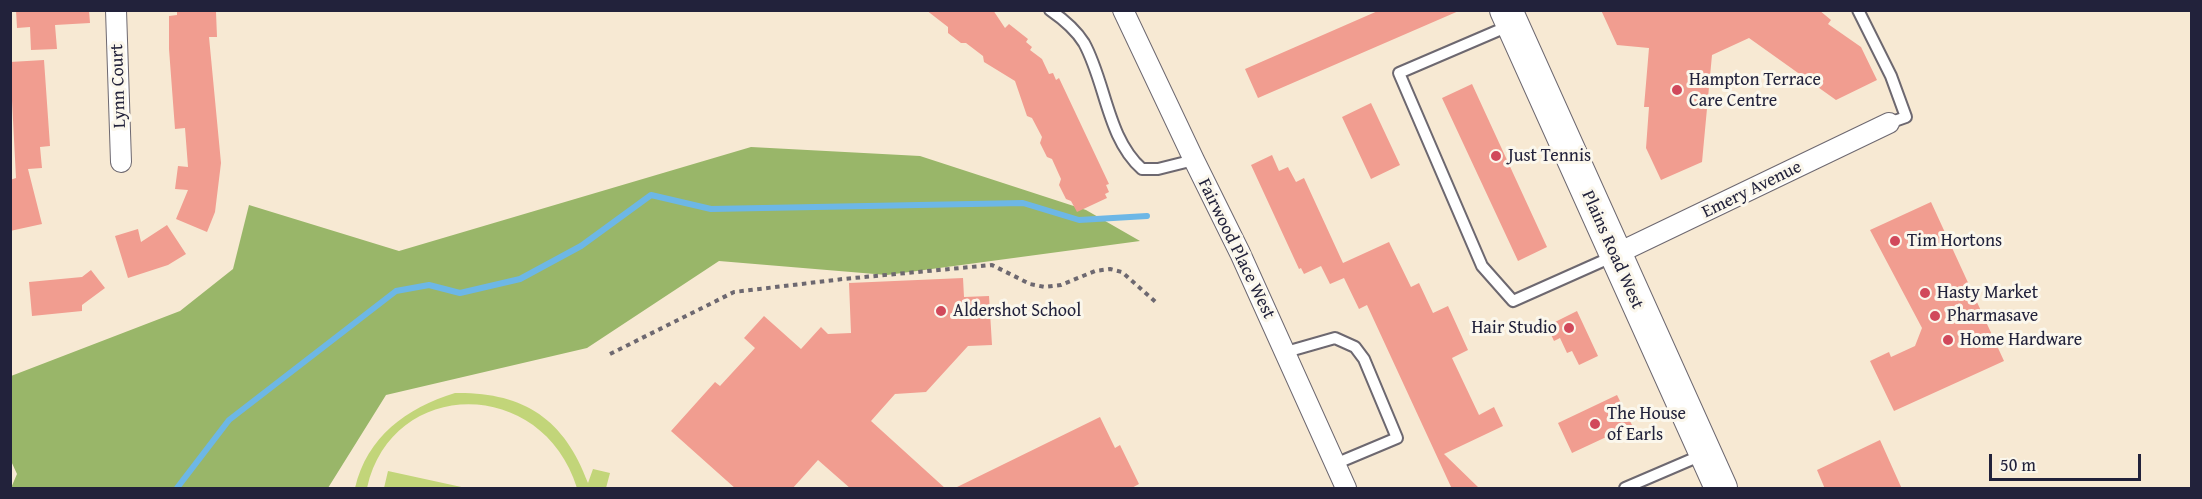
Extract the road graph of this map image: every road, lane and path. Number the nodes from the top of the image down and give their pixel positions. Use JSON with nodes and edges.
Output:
{"nodes":[{"id":1,"x":116,"y":10,"type":"edge"},
{"id":2,"x":1050,"y":10,"type":"edge"},
{"id":3,"x":1124,"y":10,"type":"edge"},
{"id":4,"x":1858,"y":10,"type":"edge"},
{"id":5,"x":1509,"y":18,"type":"edge"},
{"id":6,"x":1890,"y":123,"type":"joint"},
{"id":7,"x":1194,"y":160,"type":"junction"},
{"id":8,"x":122,"y":162,"type":"dead end"},
{"id":9,"x":1614,"y":255,"type":"junction"},
{"id":10,"x":1158,"y":304,"type":"dead end"},
{"id":11,"x":1286,"y":352,"type":"junction"},
{"id":12,"x":610,"y":354,"type":"dead end"},
{"id":13,"x":1705,"y":453,"type":"junction"},
{"id":14,"x":1335,"y":464,"type":"junction"},
{"id":15,"x":1346,"y":489,"type":"edge"},
{"id":16,"x":1625,"y":489,"type":"edge"},
{"id":17,"x":1721,"y":489,"type":"edge"}],
"edges":[{"from":1,"to":8,"type":"street","name":"Lynn Court"},
{"from":2,"to":7,"type":"lane"},
{"from":3,"to":7,"type":"street","name":"Fairwood Place West"},
{"from":4,"to":6,"type":"lane"},
{"from":5,"to":9,"type":"main road","name":"Plains Road West"},
{"from":5,"to":9,"type":"lane"},
{"from":6,"to":9,"type":"street","name":"Emery Avenue"},
{"from":7,"to":11,"type":"street","name":"Fairwood Place West"},
{"from":9,"to":13,"type":"main road","name":"Plains Road West"},
{"from":10,"to":12,"type":"path"},
{"from":11,"to":14,"type":"street","name":"Fairwood Place West"},
{"from":11,"to":14,"type":"lane"},
{"from":13,"to":16,"type":"lane"},
{"from":13,"to":17,"type":"main road","name":"Plains Road West"},
{"from":14,"to":15,"type":"street","name":"Fairwood Place West"}]}
